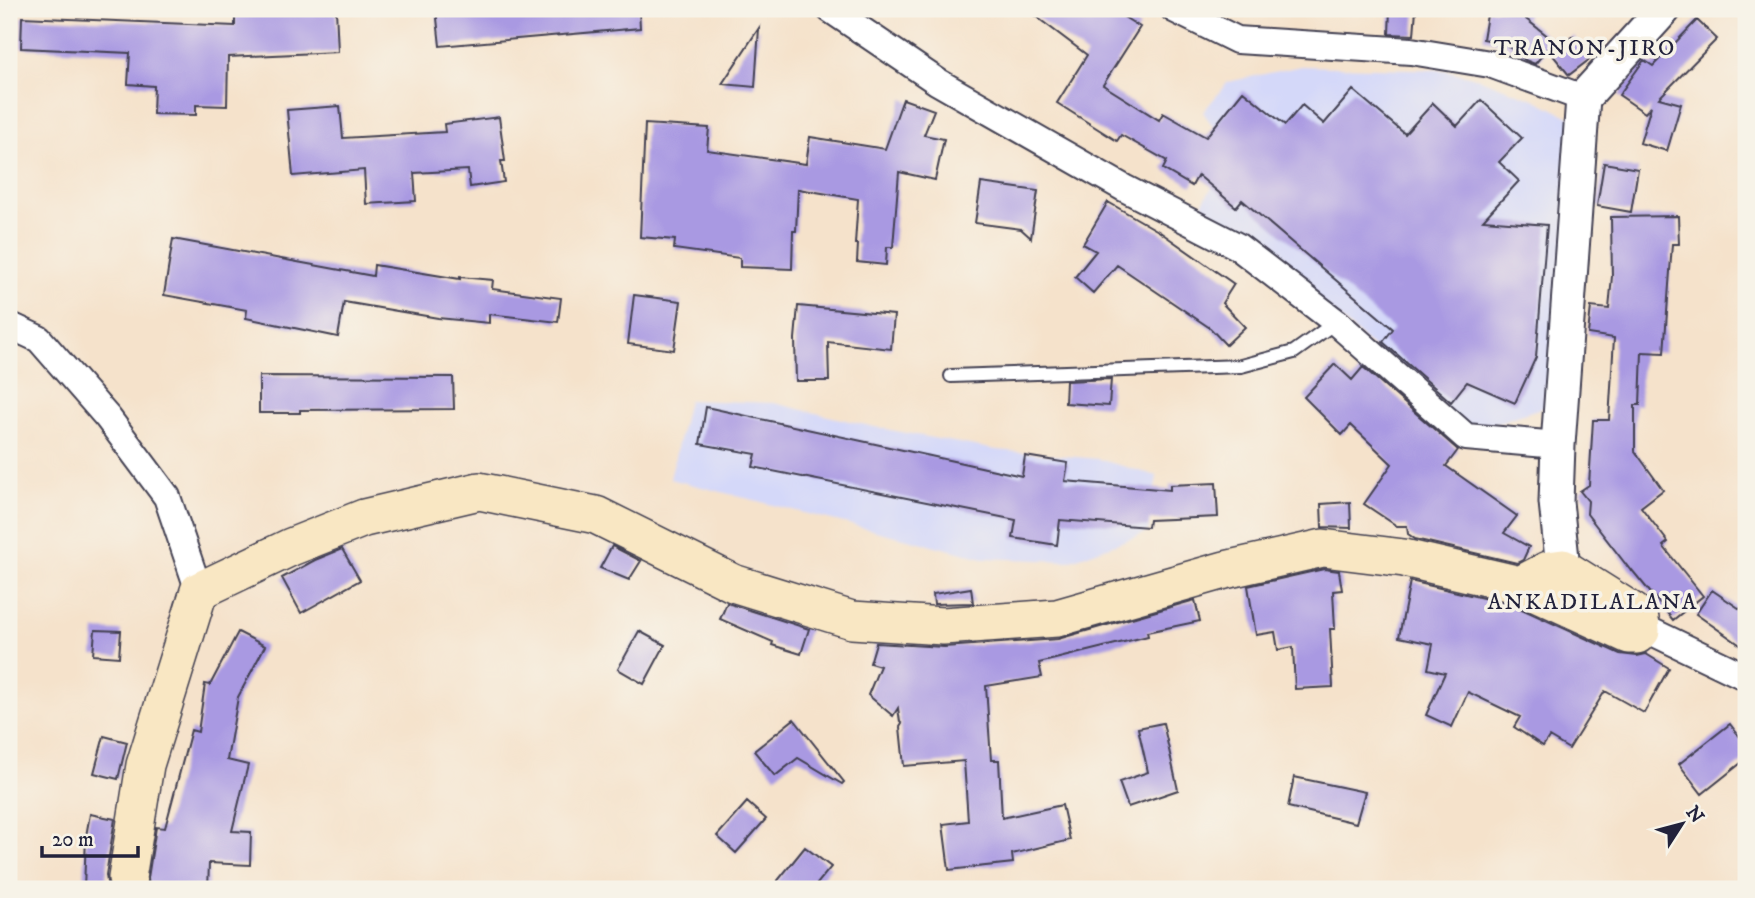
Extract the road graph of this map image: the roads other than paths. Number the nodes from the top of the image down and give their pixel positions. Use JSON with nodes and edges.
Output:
{"nodes":[{"id":1,"x":830,"y":9,"type":"edge"},
{"id":2,"x":1174,"y":9,"type":"edge"},
{"id":3,"x":1664,"y":9,"type":"edge"},
{"id":4,"x":1583,"y":98,"type":"junction"},
{"id":5,"x":1336,"y":322,"type":"junction"},
{"id":6,"x":9,"y":325,"type":"edge"},
{"id":7,"x":951,"y":376,"type":"dead end"},
{"id":8,"x":1558,"y":445,"type":"junction"},
{"id":9,"x":1563,"y":568,"type":"junction"},
{"id":10,"x":1520,"y":585,"type":"junction"},
{"id":11,"x":199,"y":591,"type":"junction"},
{"id":12,"x":1642,"y":627,"type":"junction"},
{"id":13,"x":1746,"y":677,"type":"edge"},
{"id":14,"x":129,"y":889,"type":"edge"}],
"edges":[{"from":1,"to":5,"type":"street"},
{"from":2,"to":4,"type":"street"},
{"from":3,"to":4,"type":"street"},
{"from":4,"to":8,"type":"street"},
{"from":5,"to":7,"type":"lane"},
{"from":5,"to":8,"type":"street"},
{"from":6,"to":11,"type":"street"},
{"from":8,"to":9,"type":"street"},
{"from":9,"to":10,"type":"main road"},
{"from":9,"to":12,"type":"main road"},
{"from":10,"to":11,"type":"main road"},
{"from":10,"to":12,"type":"main road"},
{"from":11,"to":14,"type":"main road"},
{"from":12,"to":13,"type":"street"}]}
